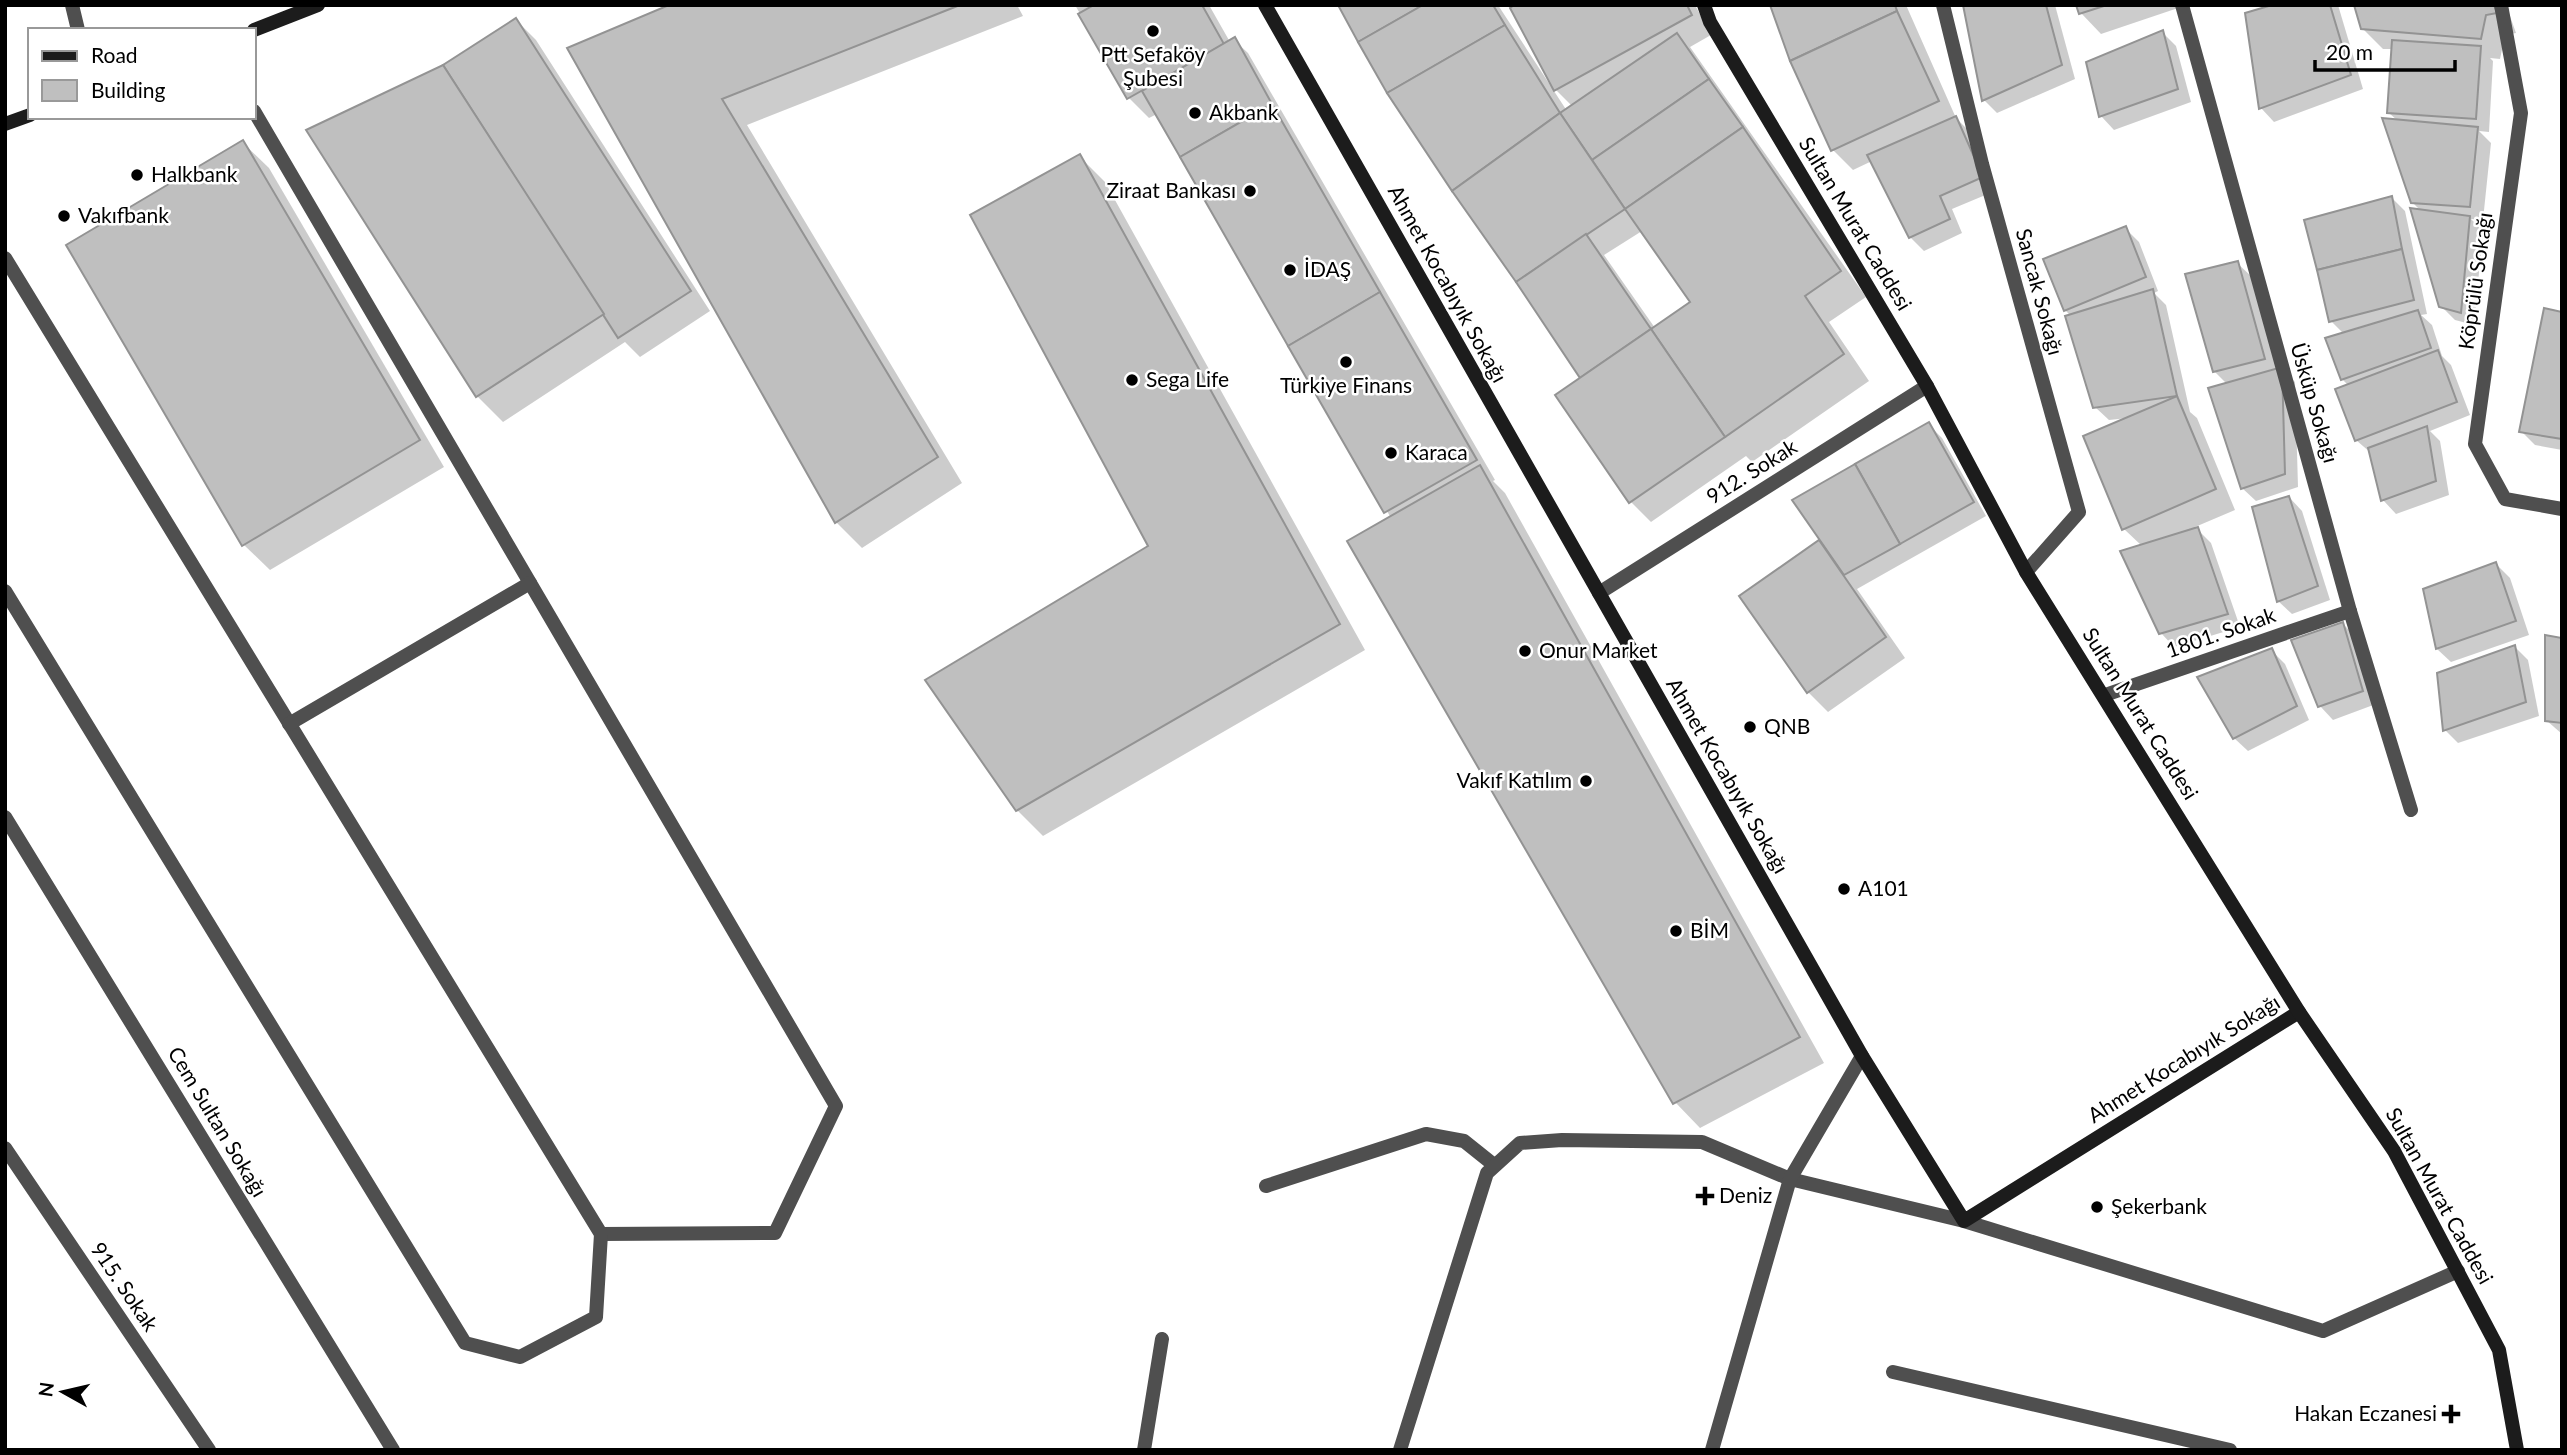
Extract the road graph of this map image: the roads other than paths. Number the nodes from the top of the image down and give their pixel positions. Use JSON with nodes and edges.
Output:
{"nodes":[{"id":1,"x":72,"y":5,"type":"edge"},
{"id":2,"x":318,"y":5,"type":"edge"},
{"id":3,"x":1265,"y":5,"type":"edge"},
{"id":4,"x":1704,"y":5,"type":"edge"},
{"id":5,"x":1944,"y":5,"type":"edge"},
{"id":6,"x":2182,"y":5,"type":"edge"},
{"id":7,"x":2501,"y":5,"type":"edge"},
{"id":8,"x":78,"y":28,"type":"edge"},
{"id":9,"x":256,"y":29,"type":"edge"},
{"id":10,"x":256,"y":114,"type":"edge"},
{"id":11,"x":28,"y":116,"type":"edge"},
{"id":12,"x":5,"y":124,"type":"edge"},
{"id":13,"x":5,"y":258,"type":"edge"},
{"id":14,"x":1927,"y":386,"type":"junction"},
{"id":15,"x":2562,"y":509,"type":"edge"},
{"id":16,"x":2026,"y":572,"type":"junction"},
{"id":17,"x":530,"y":583,"type":"junction"},
{"id":18,"x":5,"y":592,"type":"edge"},
{"id":19,"x":1599,"y":593,"type":"junction"},
{"id":20,"x":2350,"y":611,"type":"junction"},
{"id":21,"x":2105,"y":695,"type":"junction"},
{"id":22,"x":289,"y":724,"type":"junction"},
{"id":23,"x":2411,"y":810,"type":"dead end"},
{"id":24,"x":5,"y":817,"type":"edge"},
{"id":25,"x":2299,"y":1012,"type":"junction"},
{"id":26,"x":1862,"y":1056,"type":"junction"},
{"id":27,"x":5,"y":1148,"type":"edge"},
{"id":28,"x":1494,"y":1165,"type":"junction"},
{"id":29,"x":1790,"y":1179,"type":"junction"},
{"id":30,"x":1266,"y":1186,"type":"dead end"},
{"id":31,"x":1964,"y":1222,"type":"junction"},
{"id":32,"x":601,"y":1234,"type":"junction"},
{"id":33,"x":2458,"y":1271,"type":"junction"},
{"id":34,"x":1162,"y":1339,"type":"dead end"},
{"id":35,"x":1893,"y":1371,"type":"dead end"},
{"id":36,"x":209,"y":1450,"type":"edge"},
{"id":37,"x":393,"y":1450,"type":"edge"},
{"id":38,"x":1143,"y":1450,"type":"edge"},
{"id":39,"x":1400,"y":1450,"type":"edge"},
{"id":40,"x":1713,"y":1450,"type":"edge"},
{"id":41,"x":2230,"y":1450,"type":"edge"},
{"id":42,"x":2516,"y":1450,"type":"edge"}],
"edges":[{"from":1,"to":8,"type":"street"},
{"from":2,"to":9,"type":"street"},
{"from":3,"to":19,"type":"street","name":"Ahmet Kocabıyık Sokağı"},
{"from":4,"to":14,"type":"street","name":"Sultan Murat Caddesi"},
{"from":5,"to":16,"type":"street","name":"Sancak Sokağı"},
{"from":6,"to":20,"type":"street","name":"Üsküp Sokağı"},
{"from":7,"to":15,"type":"street","name":"Köprülü Sokağı"},
{"from":10,"to":17,"type":"street"},
{"from":11,"to":12,"type":"street"},
{"from":13,"to":22,"type":"street"},
{"from":14,"to":16,"type":"street","name":"Sultan Murat Caddesi"},
{"from":14,"to":19,"type":"street","name":"912. Sokak"},
{"from":16,"to":21,"type":"street","name":"Sultan Murat Caddesi"},
{"from":17,"to":22,"type":"street"},
{"from":17,"to":32,"type":"street"},
{"from":18,"to":32,"type":"street"},
{"from":19,"to":26,"type":"street","name":"Ahmet Kocabıyık Sokağı"},
{"from":20,"to":21,"type":"street","name":"1801. Sokak"},
{"from":20,"to":23,"type":"street","name":"Üsküp Sokağı"},
{"from":21,"to":25,"type":"street","name":"Sultan Murat Caddesi"},
{"from":22,"to":32,"type":"street"},
{"from":24,"to":37,"type":"street","name":"Cem Sultan Sokağı"},
{"from":25,"to":31,"type":"street","name":"Ahmet Kocabıyık Sokağı"},
{"from":25,"to":33,"type":"street","name":"Sultan Murat Caddesi"},
{"from":26,"to":29,"type":"street"},
{"from":26,"to":31,"type":"street","name":"Ahmet Kocabıyık Sokağı"},
{"from":27,"to":36,"type":"street","name":"915. Sokak"},
{"from":28,"to":29,"type":"street"},
{"from":28,"to":30,"type":"street"},
{"from":28,"to":39,"type":"street"},
{"from":29,"to":31,"type":"street"},
{"from":29,"to":40,"type":"street"},
{"from":31,"to":33,"type":"street"},
{"from":33,"to":42,"type":"street","name":"Sultan Murat Caddesi"},
{"from":34,"to":38,"type":"street"},
{"from":35,"to":41,"type":"street"}]}
